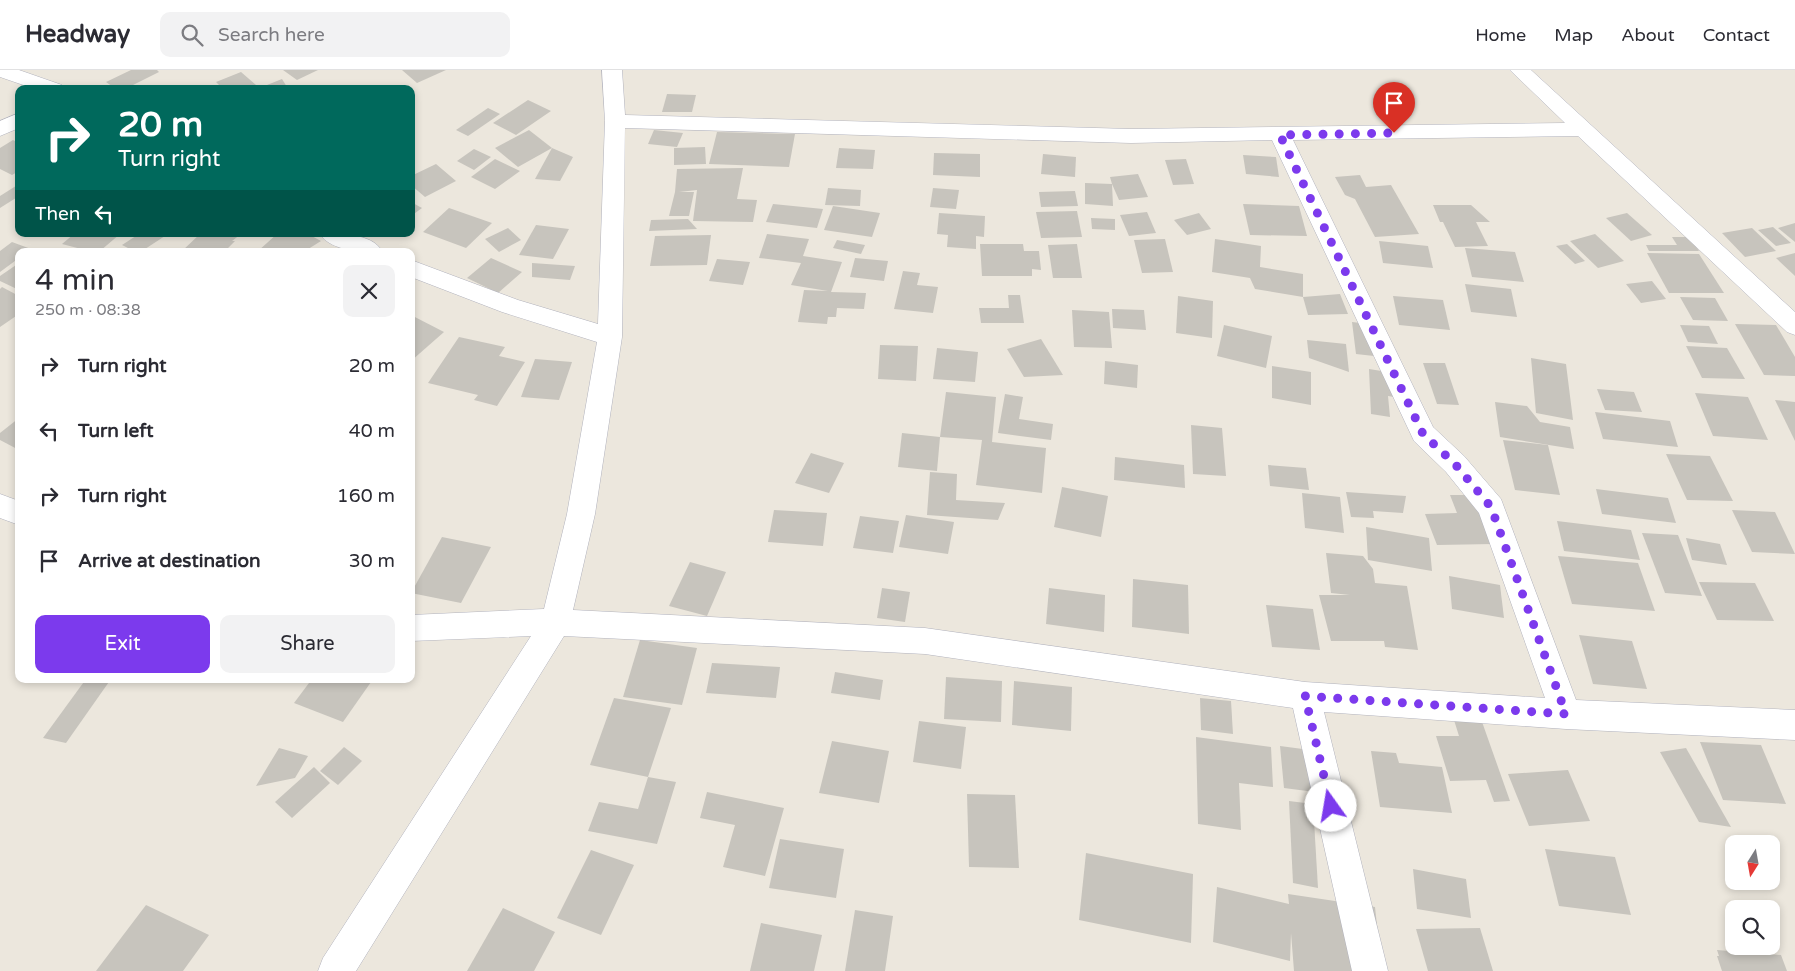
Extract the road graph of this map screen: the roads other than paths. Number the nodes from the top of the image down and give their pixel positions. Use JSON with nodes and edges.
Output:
{"nodes":[{"id":1,"x":0,"y":70,"type":"edge"},
{"id":2,"x":612,"y":70,"type":"edge"},
{"id":3,"x":1520,"y":70,"type":"edge"},
{"id":4,"x":43,"y":85,"type":"edge"},
{"id":5,"x":15,"y":121,"type":"edge"},
{"id":6,"x":615,"y":121,"type":"junction"},
{"id":7,"x":1585,"y":129,"type":"junction"},
{"id":8,"x":0,"y":130,"type":"edge"},
{"id":9,"x":1280,"y":135,"type":"junction"},
{"id":10,"x":338,"y":237,"type":"edge"},
{"id":11,"x":364,"y":248,"type":"edge"},
{"id":12,"x":415,"y":270,"type":"edge"},
{"id":13,"x":1795,"y":326,"type":"edge"},
{"id":14,"x":610,"y":336,"type":"junction"},
{"id":15,"x":0,"y":505,"type":"edge"},
{"id":16,"x":15,"y":512,"type":"edge"},
{"id":17,"x":556,"y":622,"type":"junction"},
{"id":18,"x":415,"y":628,"type":"edge"},
{"id":19,"x":1305,"y":696,"type":"junction"},
{"id":20,"x":1566,"y":714,"type":"junction"},
{"id":21,"x":1795,"y":725,"type":"edge"},
{"id":22,"x":336,"y":971,"type":"edge"},
{"id":23,"x":1370,"y":971,"type":"edge"}],
"edges":[{"from":1,"to":4,"type":"street"},
{"from":2,"to":6,"type":"street"},
{"from":3,"to":7,"type":"street"},
{"from":5,"to":8,"type":"street"},
{"from":6,"to":9,"type":"street"},
{"from":6,"to":14,"type":"street"},
{"from":7,"to":9,"type":"street"},
{"from":7,"to":13,"type":"street"},
{"from":9,"to":20,"type":"street"},
{"from":10,"to":11,"type":"street"},
{"from":12,"to":14,"type":"street"},
{"from":14,"to":17,"type":"street"},
{"from":15,"to":16,"type":"street"},
{"from":17,"to":18,"type":"street"},
{"from":17,"to":19,"type":"street"},
{"from":17,"to":22,"type":"street"},
{"from":19,"to":20,"type":"street"},
{"from":19,"to":23,"type":"street"},
{"from":20,"to":21,"type":"street"}]}
